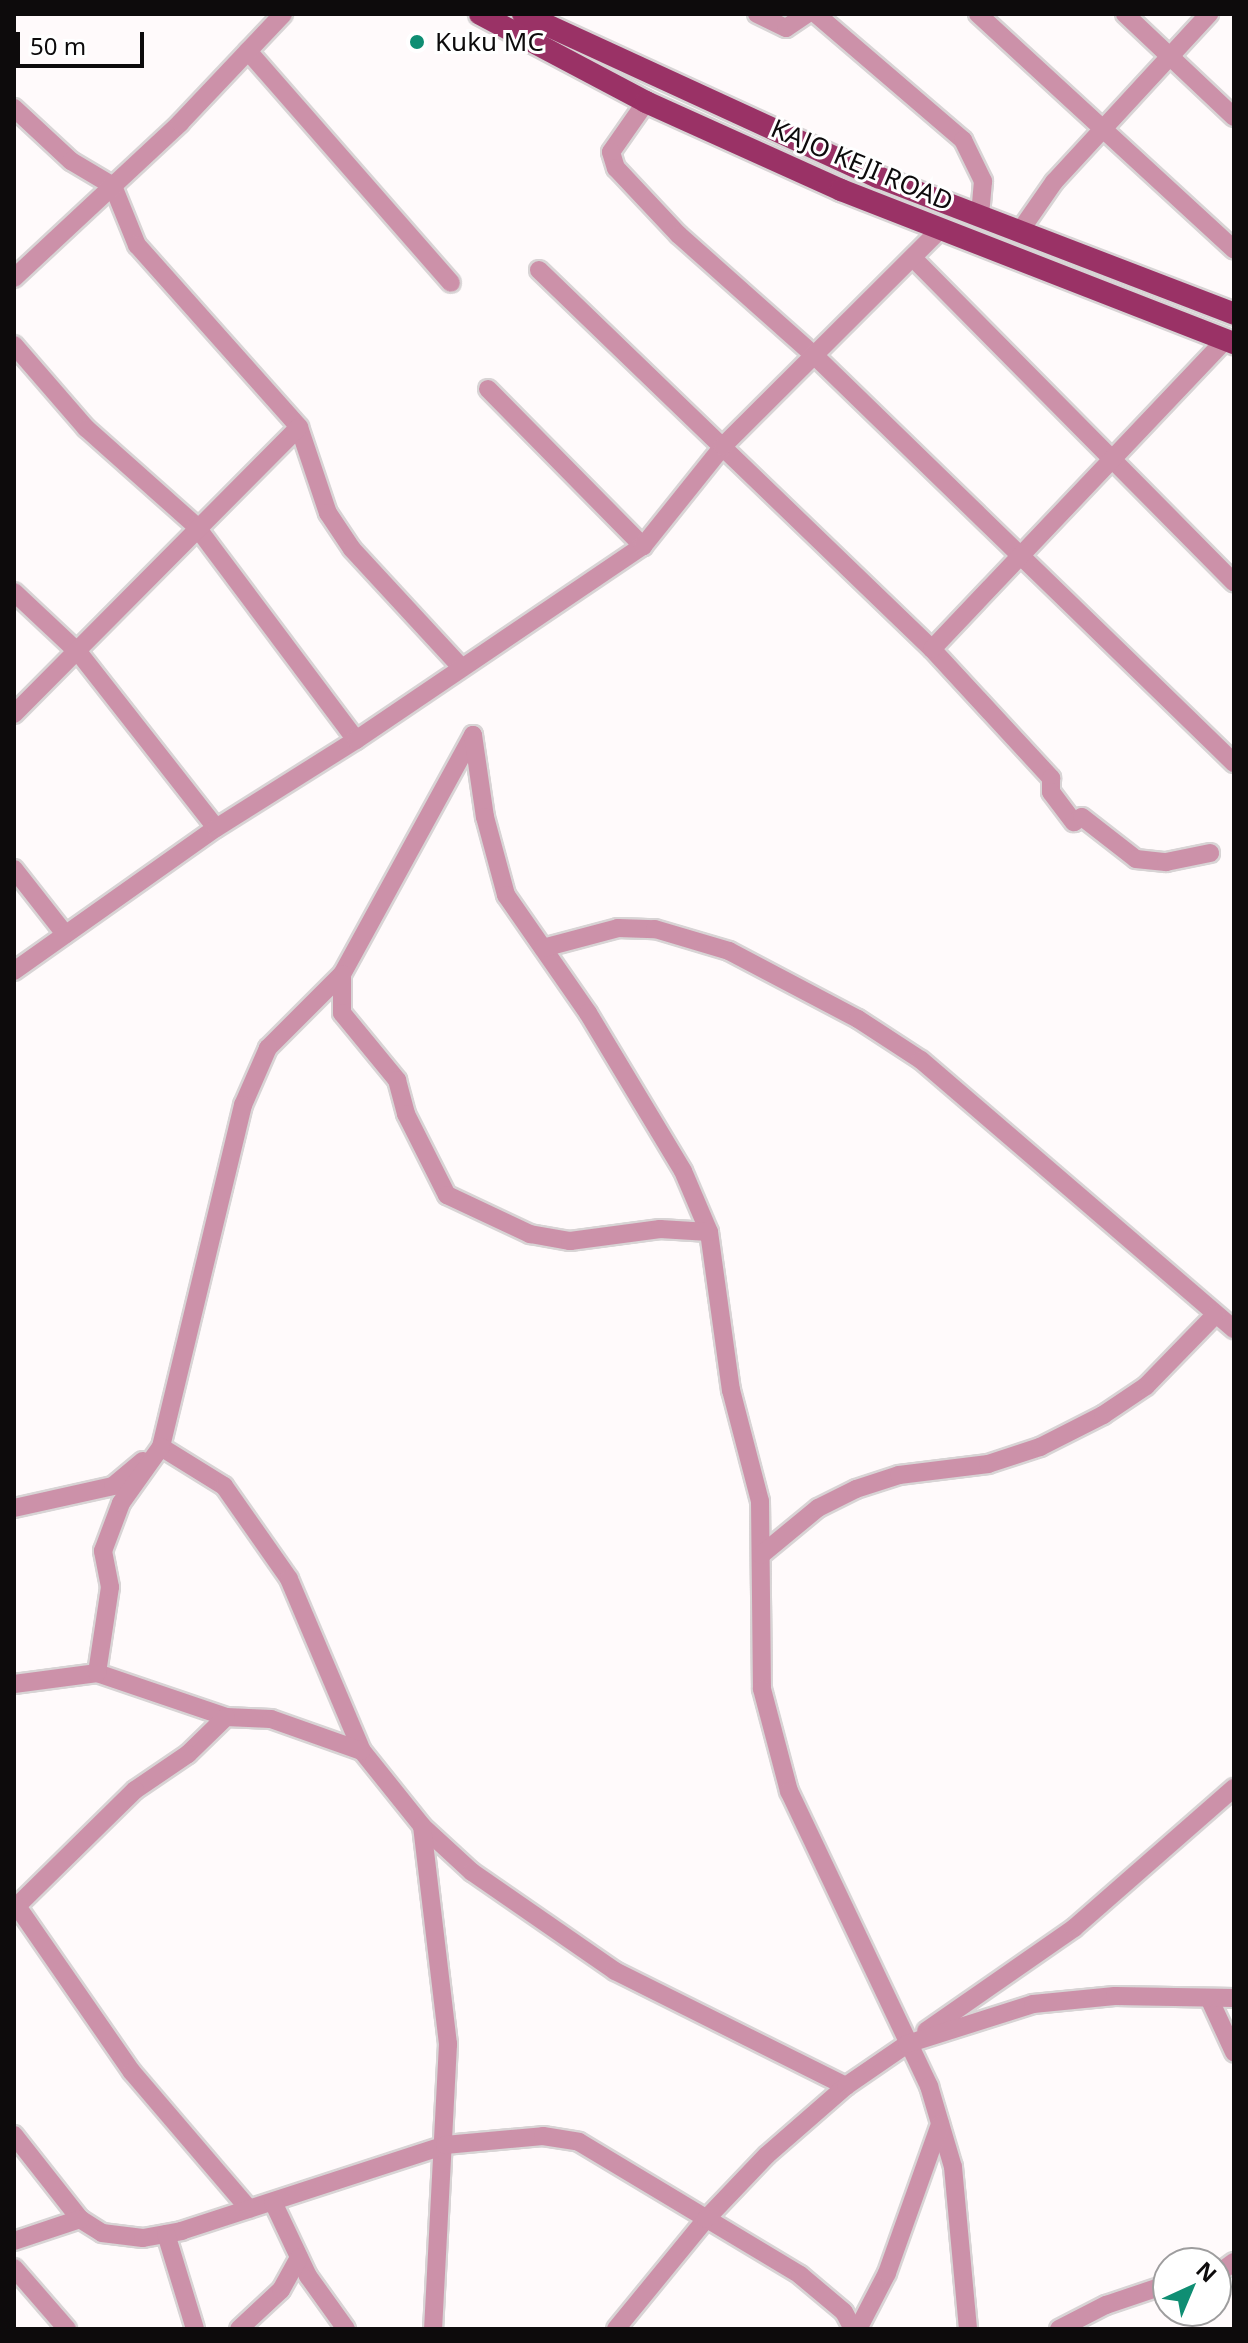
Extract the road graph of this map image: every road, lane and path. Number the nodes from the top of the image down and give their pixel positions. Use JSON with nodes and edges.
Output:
{"nodes":[{"id":1,"x":283,"y":14,"type":"edge"},
{"id":2,"x":480,"y":14,"type":"edge"},
{"id":3,"x":523,"y":14,"type":"edge"},
{"id":4,"x":757,"y":14,"type":"edge"},
{"id":5,"x":807,"y":14,"type":"edge"},
{"id":6,"x":816,"y":14,"type":"edge"},
{"id":7,"x":978,"y":14,"type":"edge"},
{"id":8,"x":1125,"y":14,"type":"edge"},
{"id":9,"x":1209,"y":14,"type":"edge"},
{"id":10,"x":248,"y":51,"type":"junction"},
{"id":11,"x":1168,"y":55,"type":"junction"},
{"id":12,"x":615,"y":58,"type":"junction"},
{"id":13,"x":599,"y":79,"type":"junction"},
{"id":14,"x":646,"y":102,"type":"junction"},
{"id":15,"x":14,"y":108,"type":"edge"},
{"id":16,"x":1234,"y":117,"type":"edge"},
{"id":17,"x":1102,"y":127,"type":"junction"},
{"id":18,"x":113,"y":186,"type":"junction"},
{"id":19,"x":980,"y":217,"type":"junction"},
{"id":20,"x":941,"y":229,"type":"junction"},
{"id":21,"x":1020,"y":231,"type":"junction"},
{"id":22,"x":1234,"y":249,"type":"edge"},
{"id":23,"x":914,"y":259,"type":"junction"},
{"id":24,"x":539,"y":270,"type":"dead end"},
{"id":25,"x":14,"y":278,"type":"edge"},
{"id":26,"x":451,"y":283,"type":"dead end"},
{"id":27,"x":1234,"y":314,"type":"edge"},
{"id":28,"x":14,"y":345,"type":"edge"},
{"id":29,"x":1227,"y":349,"type":"edge"},
{"id":30,"x":815,"y":356,"type":"junction"},
{"id":31,"x":488,"y":389,"type":"dead end"},
{"id":32,"x":299,"y":427,"type":"junction"},
{"id":33,"x":723,"y":446,"type":"junction"},
{"id":34,"x":1114,"y":457,"type":"junction"},
{"id":35,"x":196,"y":526,"type":"junction"},
{"id":36,"x":643,"y":546,"type":"junction"},
{"id":37,"x":1022,"y":558,"type":"junction"},
{"id":38,"x":1234,"y":582,"type":"edge"},
{"id":39,"x":14,"y":592,"type":"edge"},
{"id":40,"x":932,"y":649,"type":"junction"},
{"id":41,"x":79,"y":653,"type":"junction"},
{"id":42,"x":461,"y":667,"type":"junction"},
{"id":43,"x":14,"y":714,"type":"edge"},
{"id":44,"x":356,"y":740,"type":"junction"},
{"id":45,"x":1234,"y":763,"type":"edge"},
{"id":46,"x":216,"y":828,"type":"junction"},
{"id":47,"x":1210,"y":853,"type":"dead end"},
{"id":48,"x":14,"y":869,"type":"edge"},
{"id":49,"x":65,"y":934,"type":"junction"},
{"id":50,"x":543,"y":948,"type":"junction"},
{"id":51,"x":14,"y":971,"type":"edge"},
{"id":52,"x":342,"y":974,"type":"junction"},
{"id":53,"x":709,"y":1232,"type":"junction"},
{"id":54,"x":1216,"y":1314,"type":"junction"},
{"id":55,"x":1234,"y":1329,"type":"edge"},
{"id":56,"x":161,"y":1447,"type":"junction"},
{"id":57,"x":14,"y":1508,"type":"edge"},
{"id":58,"x":761,"y":1555,"type":"junction"},
{"id":59,"x":97,"y":1673,"type":"junction"},
{"id":60,"x":14,"y":1684,"type":"edge"},
{"id":61,"x":226,"y":1717,"type":"junction"},
{"id":62,"x":362,"y":1751,"type":"junction"},
{"id":63,"x":1234,"y":1788,"type":"edge"},
{"id":64,"x":422,"y":1826,"type":"junction"},
{"id":65,"x":1209,"y":1998,"type":"junction"},
{"id":66,"x":1234,"y":1998,"type":"edge"},
{"id":67,"x":907,"y":2044,"type":"junction"},
{"id":68,"x":1234,"y":2052,"type":"edge"},
{"id":69,"x":846,"y":2086,"type":"junction"},
{"id":70,"x":940,"y":2124,"type":"junction"},
{"id":71,"x":14,"y":2135,"type":"edge"},
{"id":72,"x":445,"y":2145,"type":"junction"},
{"id":73,"x":273,"y":2202,"type":"junction"},
{"id":74,"x":249,"y":2209,"type":"junction"},
{"id":75,"x":80,"y":2219,"type":"junction"},
{"id":76,"x":706,"y":2219,"type":"junction"},
{"id":77,"x":166,"y":2234,"type":"junction"},
{"id":78,"x":14,"y":2241,"type":"edge"},
{"id":79,"x":299,"y":2258,"type":"junction"},
{"id":80,"x":14,"y":2268,"type":"edge"},
{"id":81,"x":1152,"y":2289,"type":"edge"},
{"id":82,"x":67,"y":2329,"type":"edge"},
{"id":83,"x":195,"y":2329,"type":"edge"},
{"id":84,"x":239,"y":2329,"type":"edge"},
{"id":85,"x":346,"y":2329,"type":"edge"},
{"id":86,"x":433,"y":2329,"type":"edge"},
{"id":87,"x":616,"y":2329,"type":"edge"},
{"id":88,"x":856,"y":2329,"type":"edge"},
{"id":89,"x":968,"y":2329,"type":"edge"},
{"id":90,"x":1059,"y":2329,"type":"edge"}],
"edges":[{"from":1,"to":10,"type":"street"},
{"from":2,"to":13,"type":"main road","name":"KAJO KEJI ROAD"},
{"from":3,"to":12,"type":"main road","name":"KAJO KEJI ROAD"},
{"from":4,"to":5,"type":"street"},
{"from":6,"to":19,"type":"street"},
{"from":7,"to":17,"type":"street"},
{"from":8,"to":11,"type":"street"},
{"from":9,"to":11,"type":"street"},
{"from":10,"to":18,"type":"street"},
{"from":10,"to":26,"type":"street"},
{"from":11,"to":16,"type":"street"},
{"from":11,"to":17,"type":"street"},
{"from":12,"to":13,"type":"street"},
{"from":12,"to":19,"type":"main road","name":"KAJO KEJI ROAD"},
{"from":13,"to":14,"type":"main road","name":"KAJO KEJI ROAD"},
{"from":14,"to":20,"type":"main road","name":"KAJO KEJI ROAD"},
{"from":14,"to":30,"type":"street"},
{"from":15,"to":18,"type":"street"},
{"from":17,"to":21,"type":"street"},
{"from":17,"to":22,"type":"street"},
{"from":18,"to":25,"type":"street"},
{"from":18,"to":32,"type":"street"},
{"from":19,"to":21,"type":"main road","name":"KAJO KEJI ROAD"},
{"from":20,"to":23,"type":"street"},
{"from":20,"to":29,"type":"main road","name":"KAJO KEJI ROAD"},
{"from":21,"to":27,"type":"main road","name":"KAJO KEJI ROAD"},
{"from":23,"to":30,"type":"street"},
{"from":23,"to":34,"type":"street"},
{"from":24,"to":33,"type":"street"},
{"from":28,"to":35,"type":"street"},
{"from":29,"to":34,"type":"street"},
{"from":30,"to":33,"type":"street"},
{"from":30,"to":37,"type":"street"},
{"from":31,"to":36,"type":"street"},
{"from":32,"to":35,"type":"street"},
{"from":32,"to":42,"type":"street"},
{"from":33,"to":36,"type":"street"},
{"from":33,"to":40,"type":"street"},
{"from":34,"to":37,"type":"street"},
{"from":34,"to":38,"type":"street"},
{"from":35,"to":41,"type":"street"},
{"from":35,"to":44,"type":"street"},
{"from":36,"to":42,"type":"street"},
{"from":37,"to":40,"type":"street"},
{"from":37,"to":45,"type":"street"},
{"from":39,"to":41,"type":"street"},
{"from":40,"to":47,"type":"street"},
{"from":41,"to":43,"type":"street"},
{"from":41,"to":46,"type":"street"},
{"from":42,"to":44,"type":"street"},
{"from":44,"to":46,"type":"street"},
{"from":46,"to":49,"type":"street"},
{"from":48,"to":49,"type":"street"},
{"from":49,"to":51,"type":"street"},
{"from":50,"to":52,"type":"street"},
{"from":50,"to":53,"type":"street"},
{"from":50,"to":54,"type":"street"},
{"from":52,"to":53,"type":"street"},
{"from":52,"to":56,"type":"street"},
{"from":53,"to":58,"type":"street"},
{"from":54,"to":55,"type":"street"},
{"from":54,"to":58,"type":"street"},
{"from":56,"to":57,"type":"street"},
{"from":56,"to":59,"type":"street"},
{"from":56,"to":62,"type":"street"},
{"from":58,"to":67,"type":"street"},
{"from":59,"to":60,"type":"street"},
{"from":59,"to":61,"type":"street"},
{"from":61,"to":62,"type":"street"},
{"from":61,"to":74,"type":"street"},
{"from":62,"to":64,"type":"street"},
{"from":63,"to":67,"type":"street"},
{"from":64,"to":69,"type":"street"},
{"from":64,"to":72,"type":"street"},
{"from":65,"to":66,"type":"street"},
{"from":65,"to":67,"type":"street"},
{"from":65,"to":68,"type":"street"},
{"from":67,"to":69,"type":"street"},
{"from":67,"to":70,"type":"street"},
{"from":69,"to":76,"type":"street"},
{"from":70,"to":88,"type":"street"},
{"from":70,"to":89,"type":"street"},
{"from":71,"to":75,"type":"street"},
{"from":72,"to":73,"type":"street"},
{"from":72,"to":76,"type":"street"},
{"from":72,"to":86,"type":"street"},
{"from":73,"to":74,"type":"street"},
{"from":73,"to":79,"type":"street"},
{"from":74,"to":77,"type":"street"},
{"from":75,"to":77,"type":"street"},
{"from":75,"to":78,"type":"street"},
{"from":76,"to":87,"type":"street"},
{"from":76,"to":88,"type":"street"},
{"from":77,"to":83,"type":"street"},
{"from":79,"to":84,"type":"street"},
{"from":79,"to":85,"type":"street"},
{"from":80,"to":82,"type":"street"},
{"from":81,"to":90,"type":"street"}]}
